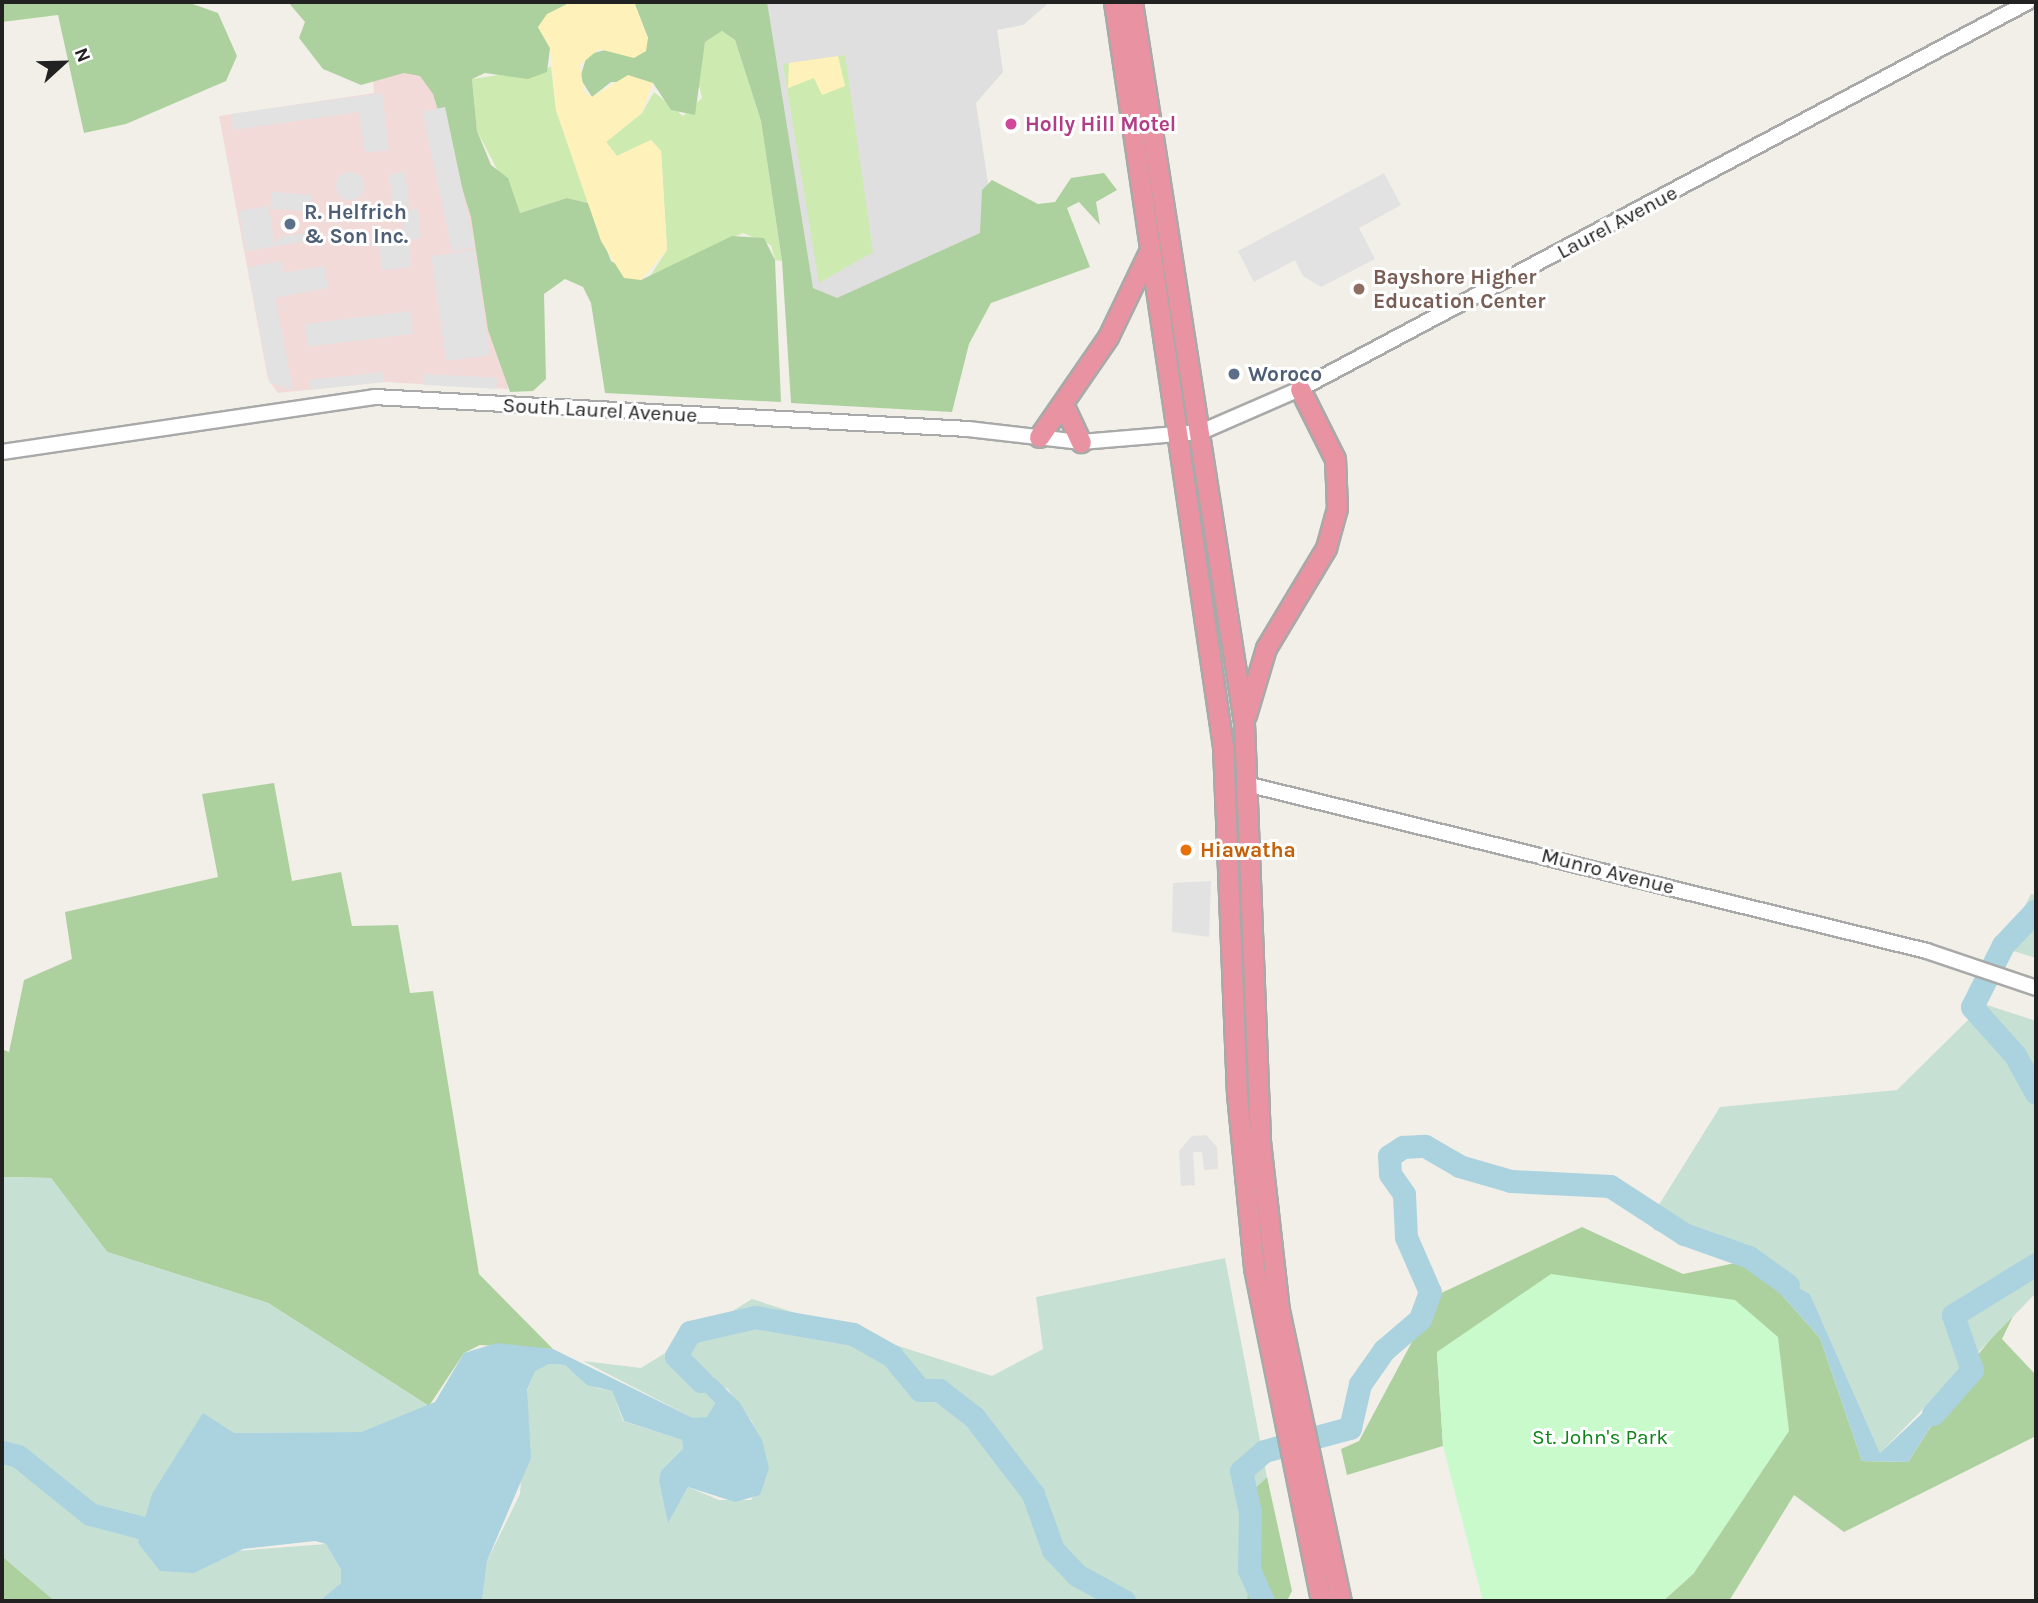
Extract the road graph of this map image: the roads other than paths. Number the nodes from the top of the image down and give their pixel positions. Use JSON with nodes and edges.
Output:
{"nodes":[{"id":1,"x":1114,"y":2,"type":"edge"},
{"id":2,"x":1132,"y":2,"type":"edge"},
{"id":3,"x":2028,"y":2,"type":"edge"},
{"id":4,"x":1150,"y":249,"type":"junction"},
{"id":5,"x":1300,"y":389,"type":"junction"},
{"id":6,"x":1064,"y":407,"type":"junction"},
{"id":7,"x":1201,"y":432,"type":"junction"},
{"id":8,"x":1039,"y":437,"type":"junction"},
{"id":9,"x":1177,"y":437,"type":"junction"},
{"id":10,"x":1081,"y":442,"type":"junction"},
{"id":11,"x":2,"y":452,"type":"edge"},
{"id":12,"x":1244,"y":723,"type":"junction"},
{"id":13,"x":1250,"y":785,"type":"junction"},
{"id":14,"x":2036,"y":988,"type":"edge"},
{"id":15,"x":1294,"y":1433,"type":"junction"},
{"id":16,"x":1300,"y":1461,"type":"junction"},
{"id":17,"x":1321,"y":1601,"type":"edge"},
{"id":18,"x":1341,"y":1601,"type":"edge"}],
"edges":[{"from":1,"to":4,"type":"highway"},
{"from":2,"to":7,"type":"highway"},
{"from":3,"to":5,"type":"street","name":"Laurel Avenue"},
{"from":4,"to":6,"type":"highway"},
{"from":4,"to":9,"type":"highway"},
{"from":5,"to":7,"type":"street","name":"Laurel Avenue"},
{"from":5,"to":12,"type":"highway"},
{"from":6,"to":8,"type":"highway"},
{"from":6,"to":10,"type":"highway"},
{"from":7,"to":9,"type":"street","name":"South Laurel Avenue"},
{"from":7,"to":12,"type":"highway"},
{"from":8,"to":10,"type":"street","name":"South Laurel Avenue"},
{"from":8,"to":11,"type":"street","name":"South Laurel Avenue"},
{"from":9,"to":10,"type":"street","name":"South Laurel Avenue"},
{"from":9,"to":15,"type":"highway"},
{"from":12,"to":13,"type":"highway"},
{"from":13,"to":14,"type":"street","name":"Munro Avenue"},
{"from":13,"to":15,"type":"highway"},
{"from":15,"to":16,"type":"highway"},
{"from":16,"to":17,"type":"highway"},
{"from":16,"to":18,"type":"highway"}]}
